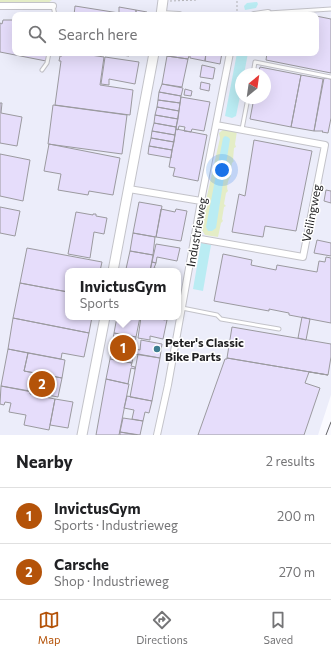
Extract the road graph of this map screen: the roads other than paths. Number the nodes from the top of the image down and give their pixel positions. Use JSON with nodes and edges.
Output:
{"nodes":[{"id":1,"x":163,"y":0,"type":"edge"},
{"id":2,"x":0,"y":6,"type":"edge"},
{"id":3,"x":53,"y":6,"type":"joint"},
{"id":4,"x":331,"y":9,"type":"edge"},
{"id":5,"x":54,"y":12,"type":"edge"},
{"id":6,"x":161,"y":12,"type":"edge"},
{"id":7,"x":284,"y":12,"type":"edge"},
{"id":8,"x":48,"y":56,"type":"edge"},
{"id":9,"x":153,"y":56,"type":"edge"},
{"id":10,"x":229,"y":56,"type":"edge"},
{"id":11,"x":254,"y":68,"type":"edge"},
{"id":12,"x":42,"y":70,"type":"dead end"},
{"id":13,"x":331,"y":78,"type":"edge"},
{"id":14,"x":247,"y":104,"type":"edge"},
{"id":15,"x":216,"y":125,"type":"junction"},
{"id":16,"x":242,"y":129,"type":"junction"},
{"id":17,"x":129,"y":189,"type":"junction"},
{"id":18,"x":201,"y":201,"type":"junction"},
{"id":19,"x":195,"y":238,"type":"junction"},
{"id":20,"x":114,"y":268,"type":"edge"},
{"id":21,"x":182,"y":308,"type":"junction"},
{"id":22,"x":181,"y":313,"type":"edge"},
{"id":23,"x":103,"y":320,"type":"edge"},
{"id":24,"x":180,"y":320,"type":"edge"},
{"id":25,"x":279,"y":329,"type":"dead end"},
{"id":26,"x":82,"y":435,"type":"edge"},
{"id":27,"x":157,"y":435,"type":"edge"}],
"edges":[{"from":1,"to":6,"type":"street"},
{"from":2,"to":3,"type":"street"},
{"from":3,"to":5,"type":"lane"},
{"from":4,"to":7,"type":"lane"},
{"from":8,"to":12,"type":"lane"},
{"from":9,"to":17,"type":"street"},
{"from":10,"to":15,"type":"street","name":"Industrieweg"},
{"from":11,"to":13,"type":"lane"},
{"from":14,"to":16,"type":"lane"},
{"from":15,"to":16,"type":"street","name":"Veilingweg"},
{"from":15,"to":18,"type":"street","name":"Industrieweg"},
{"from":16,"to":19,"type":"street","name":"Veilingweg"},
{"from":17,"to":18,"type":"street"},
{"from":17,"to":20,"type":"street"},
{"from":18,"to":19,"type":"street","name":"Industrieweg"},
{"from":19,"to":21,"type":"street","name":"Industrieweg"},
{"from":21,"to":22,"type":"street","name":"Industrieweg"},
{"from":21,"to":25,"type":"lane"},
{"from":23,"to":26,"type":"street"},
{"from":24,"to":27,"type":"street","name":"Industrieweg"}]}
